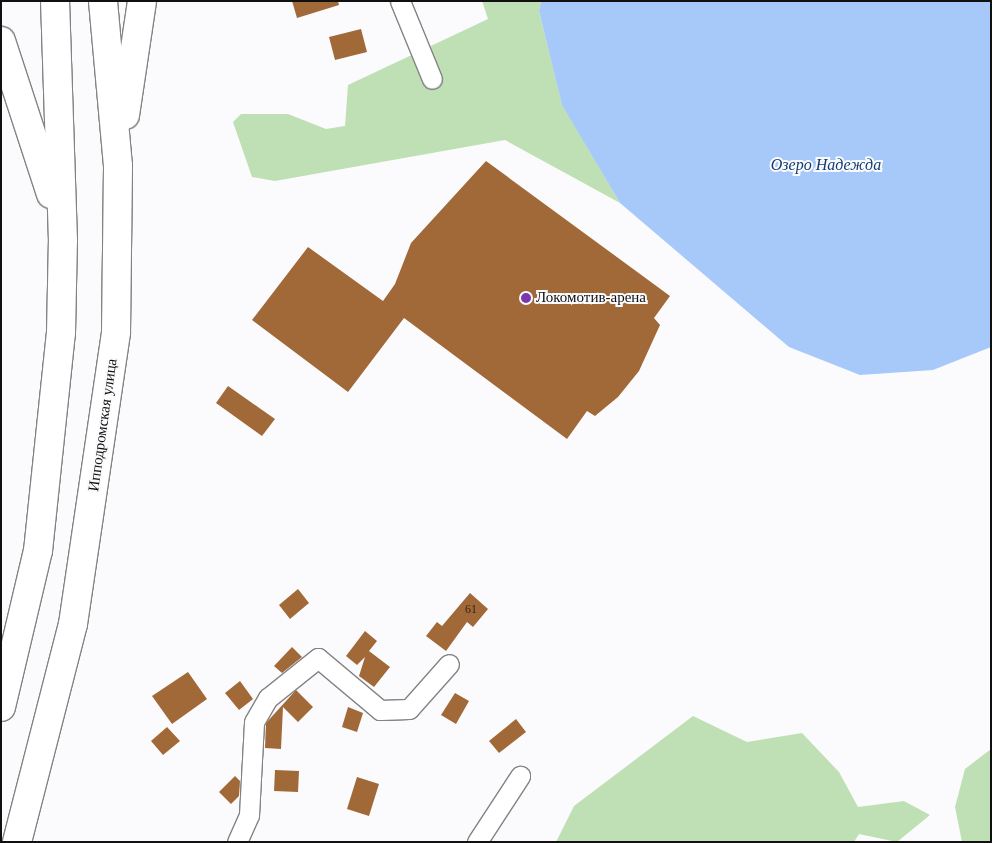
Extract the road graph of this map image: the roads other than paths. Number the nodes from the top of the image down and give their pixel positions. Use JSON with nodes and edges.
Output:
{"nodes":[{"id":1,"x":55,"y":1,"type":"edge"},
{"id":2,"x":102,"y":1,"type":"edge"},
{"id":3,"x":142,"y":1,"type":"edge"},
{"id":4,"x":400,"y":1,"type":"edge"},
{"id":5,"x":1,"y":41,"type":"edge"},
{"id":6,"x":432,"y":79,"type":"dead end"},
{"id":7,"x":118,"y":166,"type":"junction"},
{"id":8,"x":63,"y":241,"type":"junction"},
{"id":9,"x":449,"y":664,"type":"dead end"},
{"id":10,"x":1,"y":707,"type":"edge"},
{"id":11,"x":520,"y":776,"type":"dead end"},
{"id":12,"x":17,"y":842,"type":"edge"},
{"id":13,"x":237,"y":842,"type":"edge"},
{"id":14,"x":476,"y":842,"type":"edge"}],
"edges":[{"from":1,"to":8,"type":"highway"},
{"from":2,"to":7,"type":"highway","name":"Ипподромская улица"},
{"from":3,"to":7,"type":"highway"},
{"from":4,"to":6,"type":"street"},
{"from":5,"to":8,"type":"highway"},
{"from":7,"to":12,"type":"highway","name":"Ипподромская улица"},
{"from":8,"to":10,"type":"highway"},
{"from":9,"to":13,"type":"street"},
{"from":11,"to":14,"type":"street"}]}
